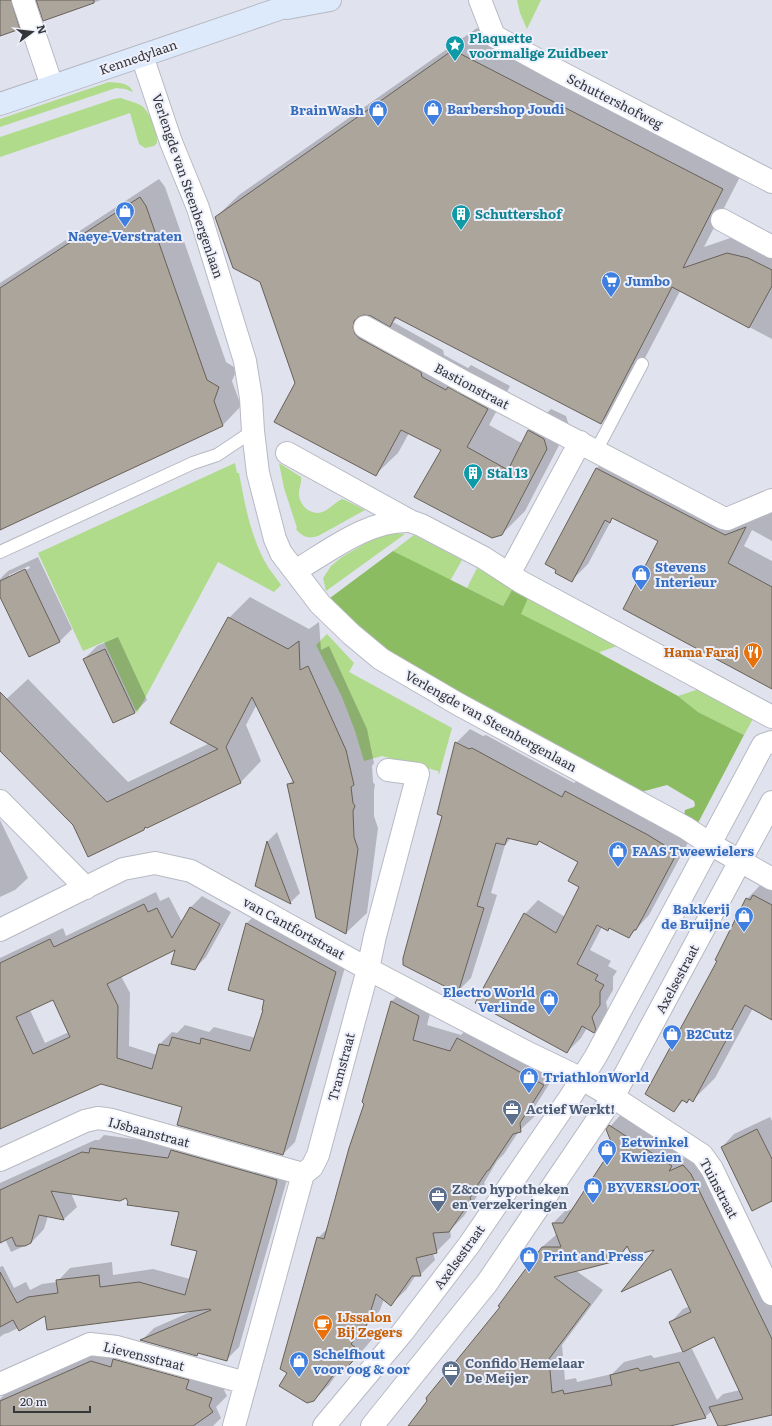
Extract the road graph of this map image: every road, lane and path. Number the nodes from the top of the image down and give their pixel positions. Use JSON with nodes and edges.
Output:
{"nodes":[{"id":1,"x":23,"y":0,"type":"edge"},
{"id":2,"x":300,"y":0,"type":"edge"},
{"id":3,"x":330,"y":0,"type":"edge"},
{"id":4,"x":480,"y":0,"type":"edge"},
{"id":5,"x":276,"y":10,"type":"junction"},
{"id":6,"x":142,"y":56,"type":"junction"},
{"id":7,"x":52,"y":86,"type":"junction"},
{"id":8,"x":0,"y":104,"type":"edge"},
{"id":9,"x":772,"y":182,"type":"edge"},
{"id":10,"x":722,"y":220,"type":"dead end"},
{"id":11,"x":772,"y":247,"type":"edge"},
{"id":12,"x":365,"y":327,"type":"dead end"},
{"id":13,"x":642,"y":364,"type":"dead end"},
{"id":14,"x":253,"y":431,"type":"junction"},
{"id":15,"x":588,"y":446,"type":"junction"},
{"id":16,"x":287,"y":453,"type":"dead end"},
{"id":17,"x":772,"y":500,"type":"edge"},
{"id":18,"x":410,"y":521,"type":"junction"},
{"id":19,"x":0,"y":552,"type":"edge"},
{"id":20,"x":295,"y":571,"type":"junction"},
{"id":21,"x":509,"y":574,"type":"junction"},
{"id":22,"x":772,"y":717,"type":"edge"},
{"id":23,"x":772,"y":742,"type":"edge"},
{"id":24,"x":388,"y":770,"type":"dead end"},
{"id":25,"x":0,"y":801,"type":"edge"},
{"id":26,"x":772,"y":802,"type":"edge"},
{"id":27,"x":710,"y":844,"type":"junction"},
{"id":28,"x":741,"y":861,"type":"junction"},
{"id":29,"x":772,"y":879,"type":"edge"},
{"id":30,"x":86,"y":888,"type":"junction"},
{"id":31,"x":0,"y":930,"type":"edge"},
{"id":32,"x":368,"y":969,"type":"junction"},
{"id":33,"x":582,"y":1079,"type":"junction"},
{"id":34,"x":614,"y":1097,"type":"junction"},
{"id":35,"x":0,"y":1160,"type":"edge"},
{"id":36,"x":303,"y":1174,"type":"junction"},
{"id":37,"x":772,"y":1294,"type":"edge"},
{"id":38,"x":246,"y":1382,"type":"junction"},
{"id":39,"x":0,"y":1384,"type":"edge"},
{"id":40,"x":234,"y":1426,"type":"edge"},
{"id":41,"x":324,"y":1426,"type":"edge"},
{"id":42,"x":372,"y":1426,"type":"edge"}],
"edges":[{"from":1,"to":7,"type":"street"},
{"from":2,"to":5,"type":"main road","name":"Kennedylaan"},
{"from":3,"to":5,"type":"main road","name":"Kennedylaan"},
{"from":4,"to":9,"type":"street","name":"Schuttershofweg"},
{"from":5,"to":6,"type":"main road","name":"Kennedylaan"},
{"from":6,"to":7,"type":"main road","name":"Kennedylaan"},
{"from":6,"to":14,"type":"street","name":"Verlengde van Steenbergenlaan"},
{"from":7,"to":8,"type":"main road","name":"Kennedylaan"},
{"from":10,"to":11,"type":"street"},
{"from":12,"to":15,"type":"street","name":"Bastionstraat"},
{"from":13,"to":15,"type":"lane"},
{"from":14,"to":19,"type":"lane"},
{"from":14,"to":20,"type":"street","name":"Verlengde van Steenbergenlaan"},
{"from":15,"to":17,"type":"street","name":"Bastionstraat"},
{"from":15,"to":21,"type":"street"},
{"from":16,"to":18,"type":"street"},
{"from":18,"to":20,"type":"street"},
{"from":18,"to":21,"type":"street"},
{"from":20,"to":27,"type":"street","name":"Verlengde van Steenbergenlaan"},
{"from":21,"to":22,"type":"street"},
{"from":23,"to":27,"type":"street","name":"Axelsestraat"},
{"from":24,"to":32,"type":"street","name":"Tramstraat"},
{"from":25,"to":30,"type":"street"},
{"from":26,"to":28,"type":"street","name":"Axelsestraat"},
{"from":27,"to":28,"type":"street"},
{"from":27,"to":33,"type":"street","name":"Axelsestraat"},
{"from":28,"to":29,"type":"street"},
{"from":28,"to":34,"type":"street","name":"Axelsestraat"},
{"from":30,"to":31,"type":"street","name":"van Cantfortstraat"},
{"from":30,"to":32,"type":"street","name":"van Cantfortstraat"},
{"from":32,"to":33,"type":"street","name":"van Cantfortstraat"},
{"from":32,"to":36,"type":"street","name":"Tramstraat"},
{"from":33,"to":34,"type":"street"},
{"from":33,"to":41,"type":"street","name":"Axelsestraat"},
{"from":34,"to":37,"type":"street","name":"Tuinstraat"},
{"from":34,"to":42,"type":"street","name":"Axelsestraat"},
{"from":35,"to":36,"type":"street","name":"IJsbaanstraat"},
{"from":36,"to":38,"type":"street","name":"Tramstraat"},
{"from":38,"to":39,"type":"street","name":"Lievensstraat"},
{"from":38,"to":40,"type":"street"}]}
